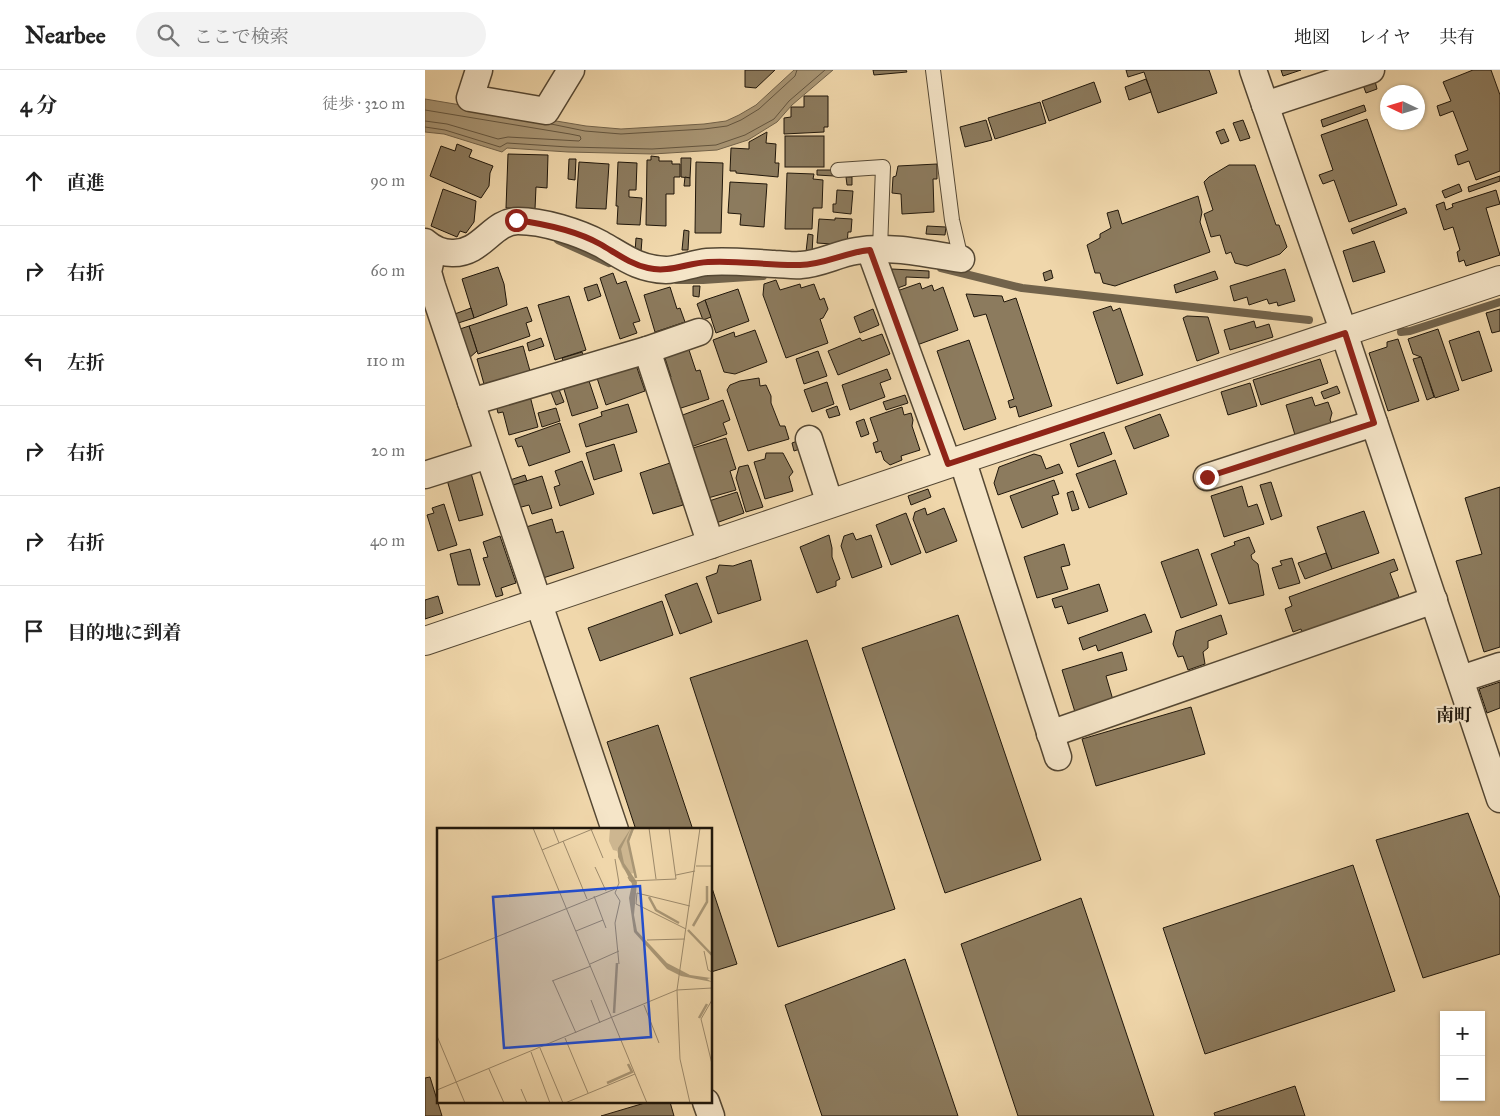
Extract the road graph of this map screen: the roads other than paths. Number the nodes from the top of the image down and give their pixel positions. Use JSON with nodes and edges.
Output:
{"nodes":[{"id":1,"x":479,"y":70,"type":"edge"},
{"id":2,"x":571,"y":70,"type":"edge"},
{"id":3,"x":933,"y":70,"type":"edge"},
{"id":4,"x":1253,"y":70,"type":"edge"},
{"id":5,"x":1371,"y":70,"type":"edge"},
{"id":6,"x":1265,"y":106,"type":"junction"},
{"id":7,"x":838,"y":170,"type":"dead end"},
{"id":8,"x":429,"y":246,"type":"edge"},
{"id":9,"x":875,"y":249,"type":"junction"},
{"id":10,"x":961,"y":259,"type":"joint"},
{"id":11,"x":1500,"y":280,"type":"edge"},
{"id":12,"x":434,"y":322,"type":"edge"},
{"id":13,"x":699,"y":332,"type":"dead end"},
{"id":14,"x":1345,"y":333,"type":"junction"},
{"id":15,"x":647,"y":350,"type":"junction"},
{"id":16,"x":471,"y":402,"type":"junction"},
{"id":17,"x":1374,"y":423,"type":"junction"},
{"id":18,"x":809,"y":440,"type":"dead end"},
{"id":19,"x":488,"y":455,"type":"junction"},
{"id":20,"x":955,"y":462,"type":"junction"},
{"id":21,"x":425,"y":476,"type":"edge"},
{"id":22,"x":1207,"y":477,"type":"dead end"},
{"id":23,"x":830,"y":504,"type":"junction"},
{"id":24,"x":711,"y":545,"type":"junction"},
{"id":25,"x":1434,"y":600,"type":"junction"},
{"id":26,"x":539,"y":602,"type":"junction"},
{"id":27,"x":425,"y":641,"type":"edge"},
{"id":28,"x":1500,"y":666,"type":"edge"},
{"id":29,"x":1461,"y":679,"type":"junction"},
{"id":30,"x":1500,"y":799,"type":"edge"},
{"id":31,"x":614,"y":828,"type":"edge"},
{"id":32,"x":707,"y":1104,"type":"edge"},
{"id":33,"x":711,"y":1116,"type":"edge"}],
"edges":[{"from":1,"to":2,"type":"street"},
{"from":3,"to":10,"type":"lane"},
{"from":4,"to":6,"type":"street"},
{"from":5,"to":6,"type":"street"},
{"from":6,"to":14,"type":"street"},
{"from":7,"to":9,"type":"lane"},
{"from":8,"to":9,"type":"street"},
{"from":8,"to":12,"type":"street"},
{"from":9,"to":10,"type":"street"},
{"from":9,"to":20,"type":"street"},
{"from":11,"to":14,"type":"street"},
{"from":12,"to":16,"type":"street"},
{"from":13,"to":15,"type":"street"},
{"from":14,"to":17,"type":"street"},
{"from":14,"to":20,"type":"street"},
{"from":15,"to":16,"type":"street"},
{"from":15,"to":24,"type":"street"},
{"from":16,"to":19,"type":"street"},
{"from":17,"to":22,"type":"street"},
{"from":17,"to":25,"type":"street"},
{"from":18,"to":23,"type":"street"},
{"from":19,"to":21,"type":"street"},
{"from":19,"to":26,"type":"street"},
{"from":20,"to":23,"type":"street"},
{"from":20,"to":25,"type":"street"},
{"from":23,"to":24,"type":"street"},
{"from":24,"to":26,"type":"street"},
{"from":25,"to":29,"type":"street"},
{"from":26,"to":27,"type":"street"},
{"from":26,"to":31,"type":"street"},
{"from":28,"to":29,"type":"street"},
{"from":29,"to":30,"type":"street"},
{"from":32,"to":33,"type":"street"}]}
